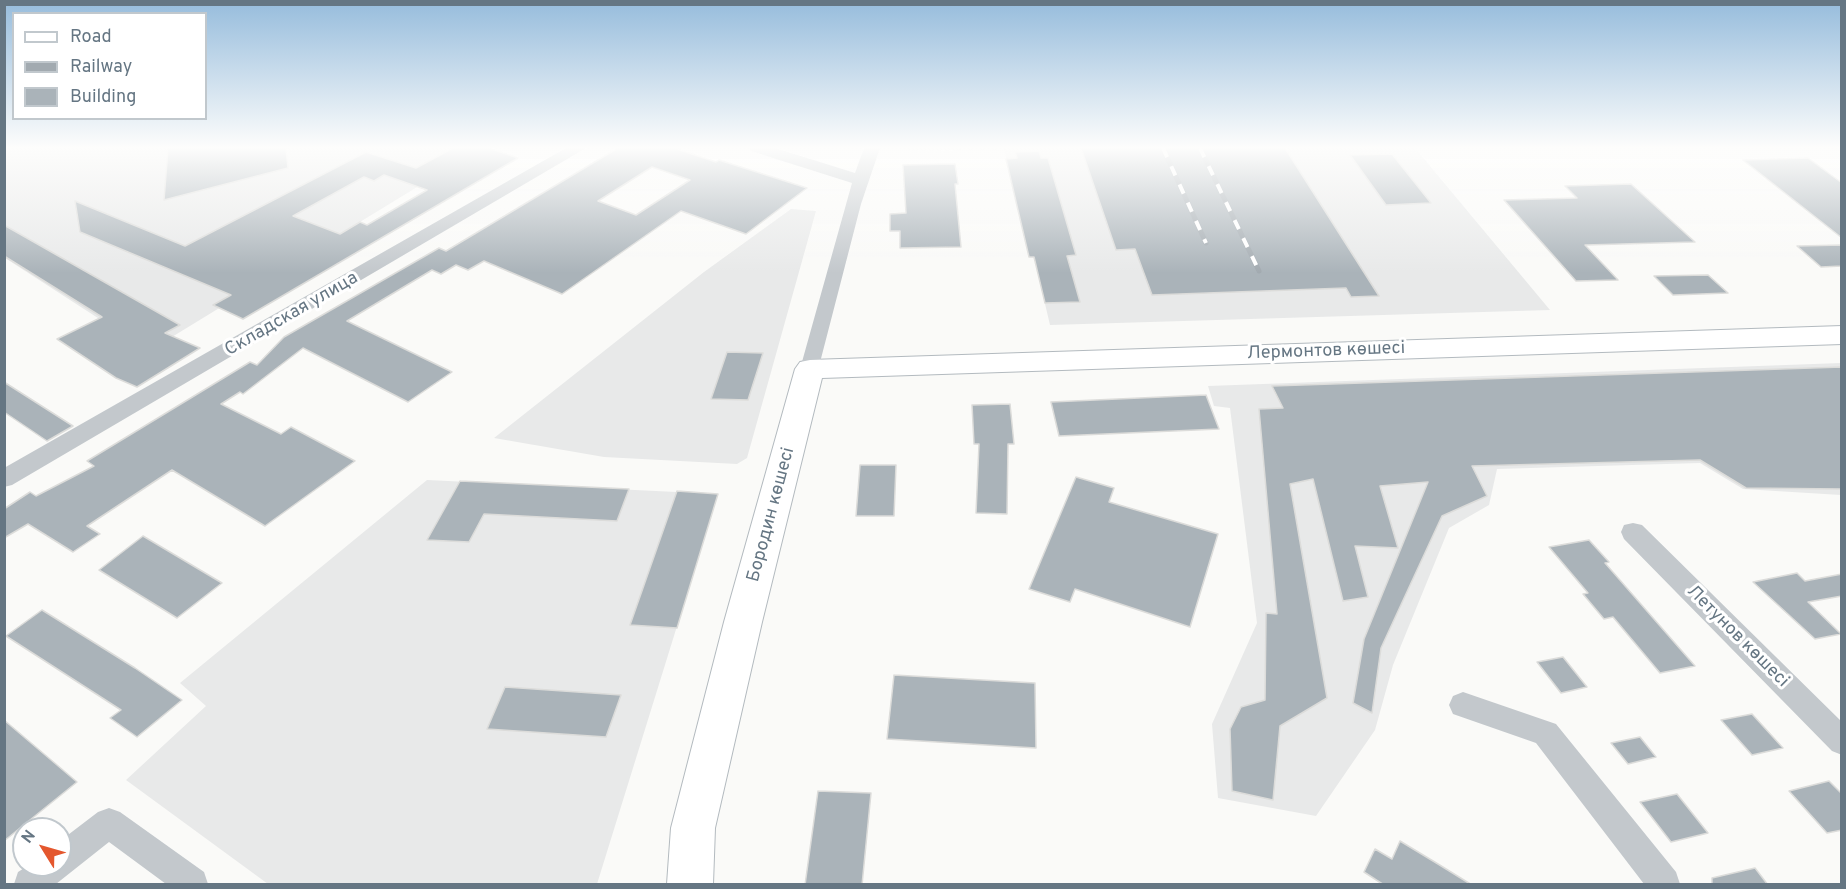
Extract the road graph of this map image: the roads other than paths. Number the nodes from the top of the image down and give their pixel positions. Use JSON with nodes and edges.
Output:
{"nodes":[{"id":1,"x":506,"y":189,"type":"edge"},
{"id":2,"x":858,"y":189,"type":"edge"},
{"id":3,"x":1842,"y":335,"type":"edge"},
{"id":4,"x":810,"y":369,"type":"junction"},
{"id":5,"x":4,"y":479,"type":"edge"},
{"id":6,"x":1633,"y":532,"type":"dead end"},
{"id":7,"x":1463,"y":705,"type":"dead end"},
{"id":8,"x":1842,"y":742,"type":"edge"},
{"id":9,"x":72,"y":852,"type":"edge"},
{"id":10,"x":192,"y":885,"type":"edge"},
{"id":11,"x":690,"y":885,"type":"edge"},
{"id":12,"x":1664,"y":885,"type":"edge"}],
"edges":[{"from":1,"to":5,"type":"street","name":"Складская улица"},
{"from":2,"to":4,"type":"street","name":"Бородин көшесі"},
{"from":3,"to":4,"type":"street","name":"Лермонтов көшесі"},
{"from":4,"to":11,"type":"street","name":"Бородин көшесі"},
{"from":6,"to":8,"type":"street","name":"Летунов көшесі"},
{"from":7,"to":12,"type":"street"},
{"from":9,"to":10,"type":"street"}]}
